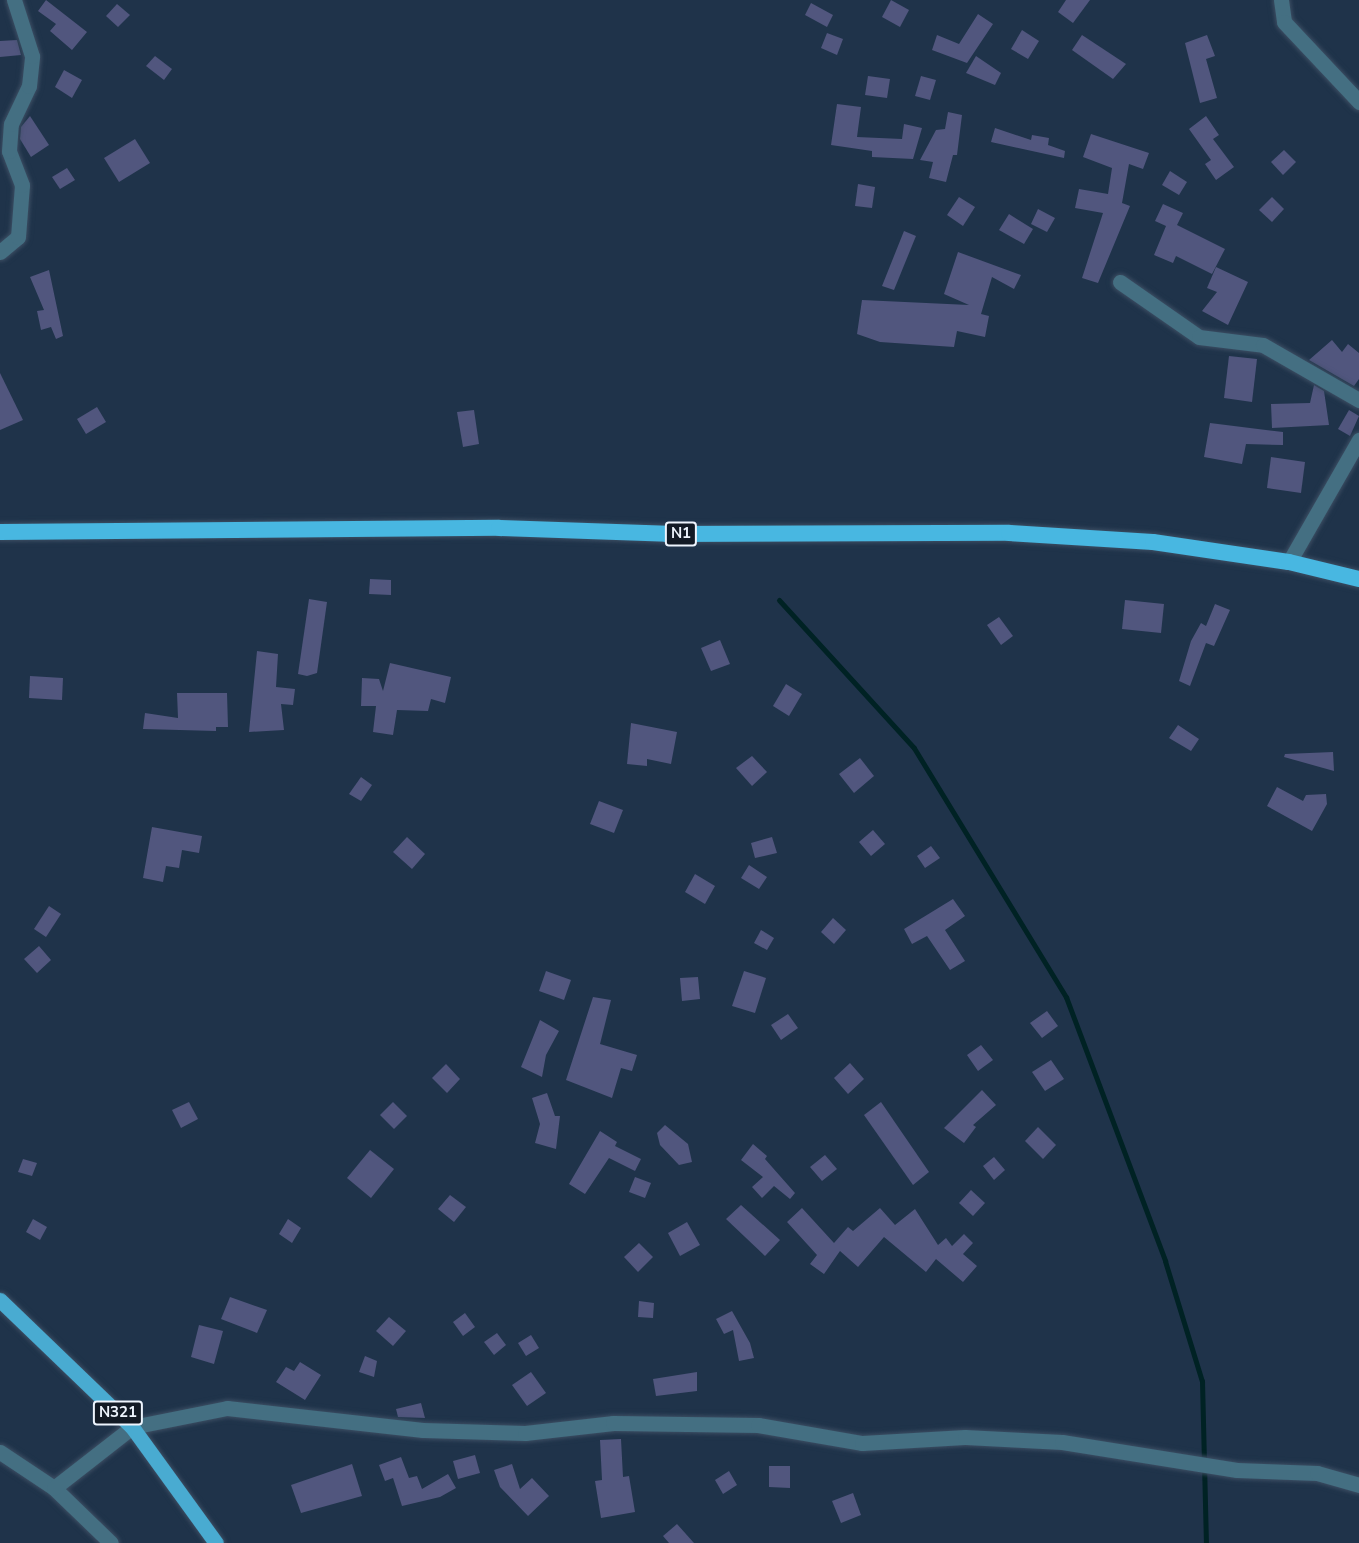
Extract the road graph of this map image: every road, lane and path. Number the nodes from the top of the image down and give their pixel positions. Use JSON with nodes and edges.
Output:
{"nodes":[{"id":1,"x":14,"y":0,"type":"edge"},
{"id":2,"x":1281,"y":0,"type":"edge"},
{"id":3,"x":1359,"y":102,"type":"edge"},
{"id":4,"x":0,"y":252,"type":"edge"},
{"id":5,"x":1119,"y":282,"type":"dead end"},
{"id":6,"x":1359,"y":400,"type":"edge"},
{"id":7,"x":1359,"y":440,"type":"edge"},
{"id":8,"x":0,"y":532,"type":"edge"},
{"id":9,"x":1289,"y":562,"type":"junction"},
{"id":10,"x":1359,"y":579,"type":"edge"},
{"id":11,"x":0,"y":1300,"type":"edge"},
{"id":12,"x":132,"y":1427,"type":"junction"},
{"id":13,"x":0,"y":1452,"type":"edge"},
{"id":14,"x":1359,"y":1485,"type":"edge"},
{"id":15,"x":54,"y":1488,"type":"junction"},
{"id":16,"x":111,"y":1543,"type":"edge"},
{"id":17,"x":216,"y":1543,"type":"edge"}],
"edges":[{"from":1,"to":4,"type":"street"},
{"from":2,"to":3,"type":"street"},
{"from":5,"to":6,"type":"street"},
{"from":7,"to":9,"type":"street"},
{"from":8,"to":9,"type":"highway","number":"N1"},
{"from":9,"to":10,"type":"highway","number":"N1"},
{"from":11,"to":12,"type":"main road","number":"N321"},
{"from":12,"to":14,"type":"street"},
{"from":12,"to":15,"type":"street"},
{"from":12,"to":17,"type":"main road","number":"N321"},
{"from":13,"to":15,"type":"street"},
{"from":15,"to":16,"type":"street"}]}
